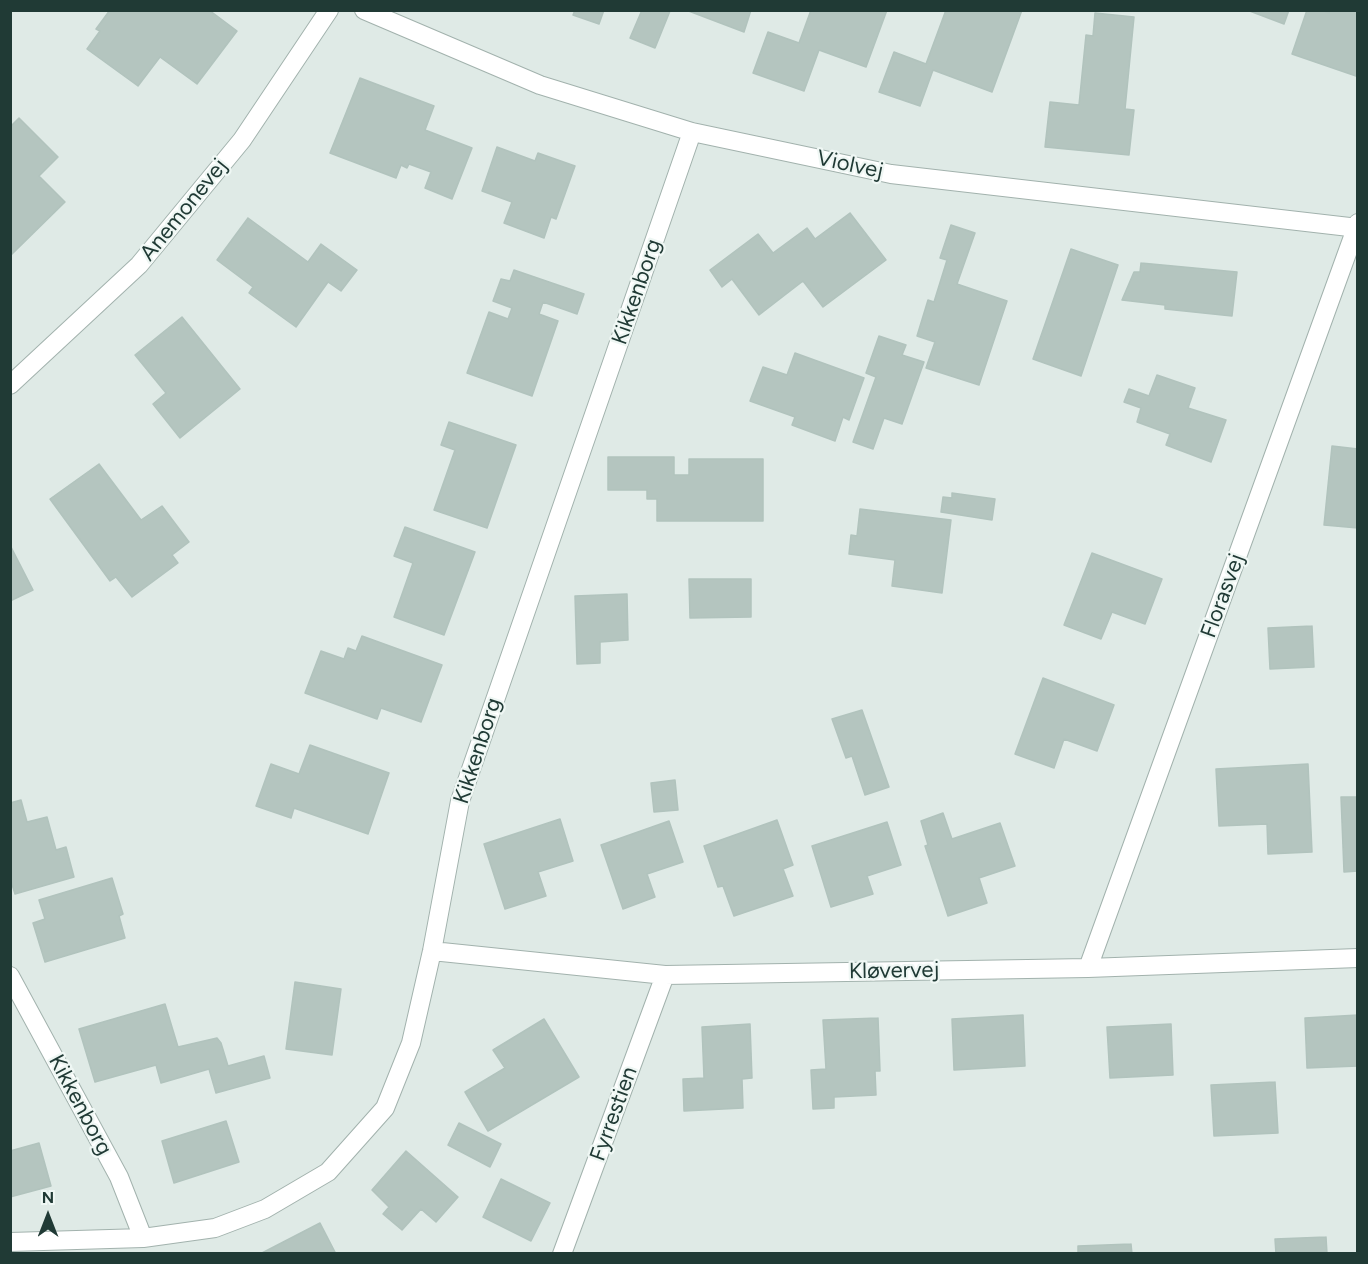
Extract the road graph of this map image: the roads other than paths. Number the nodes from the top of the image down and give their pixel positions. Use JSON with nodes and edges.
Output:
{"nodes":[{"id":1,"x":329,"y":10,"type":"edge"},
{"id":2,"x":364,"y":10,"type":"edge"},
{"id":3,"x":692,"y":132,"type":"junction"},
{"id":4,"x":1357,"y":226,"type":"edge"},
{"id":5,"x":10,"y":385,"type":"edge"},
{"id":6,"x":432,"y":951,"type":"junction"},
{"id":7,"x":1358,"y":958,"type":"edge"},
{"id":8,"x":1088,"y":968,"type":"junction"},
{"id":9,"x":665,"y":975,"type":"junction"},
{"id":10,"x":10,"y":976,"type":"edge"},
{"id":11,"x":143,"y":1238,"type":"junction"},
{"id":12,"x":10,"y":1242,"type":"edge"},
{"id":13,"x":562,"y":1254,"type":"edge"}],
"edges":[{"from":1,"to":5,"type":"street","name":"Anemonevej"},
{"from":2,"to":3,"type":"street","name":"Violvej"},
{"from":3,"to":4,"type":"street","name":"Violvej"},
{"from":3,"to":6,"type":"street","name":"Kikkenborg"},
{"from":4,"to":8,"type":"street","name":"Florasvej"},
{"from":6,"to":9,"type":"street","name":"Kløvervej"},
{"from":6,"to":11,"type":"street","name":"Kikkenborg"},
{"from":7,"to":8,"type":"street","name":"Kløvervej"},
{"from":8,"to":9,"type":"street","name":"Kløvervej"},
{"from":9,"to":13,"type":"street","name":"Fyrrestien"},
{"from":10,"to":11,"type":"street","name":"Kikkenborg"},
{"from":11,"to":12,"type":"street","name":"Kikkenborg"}]}
